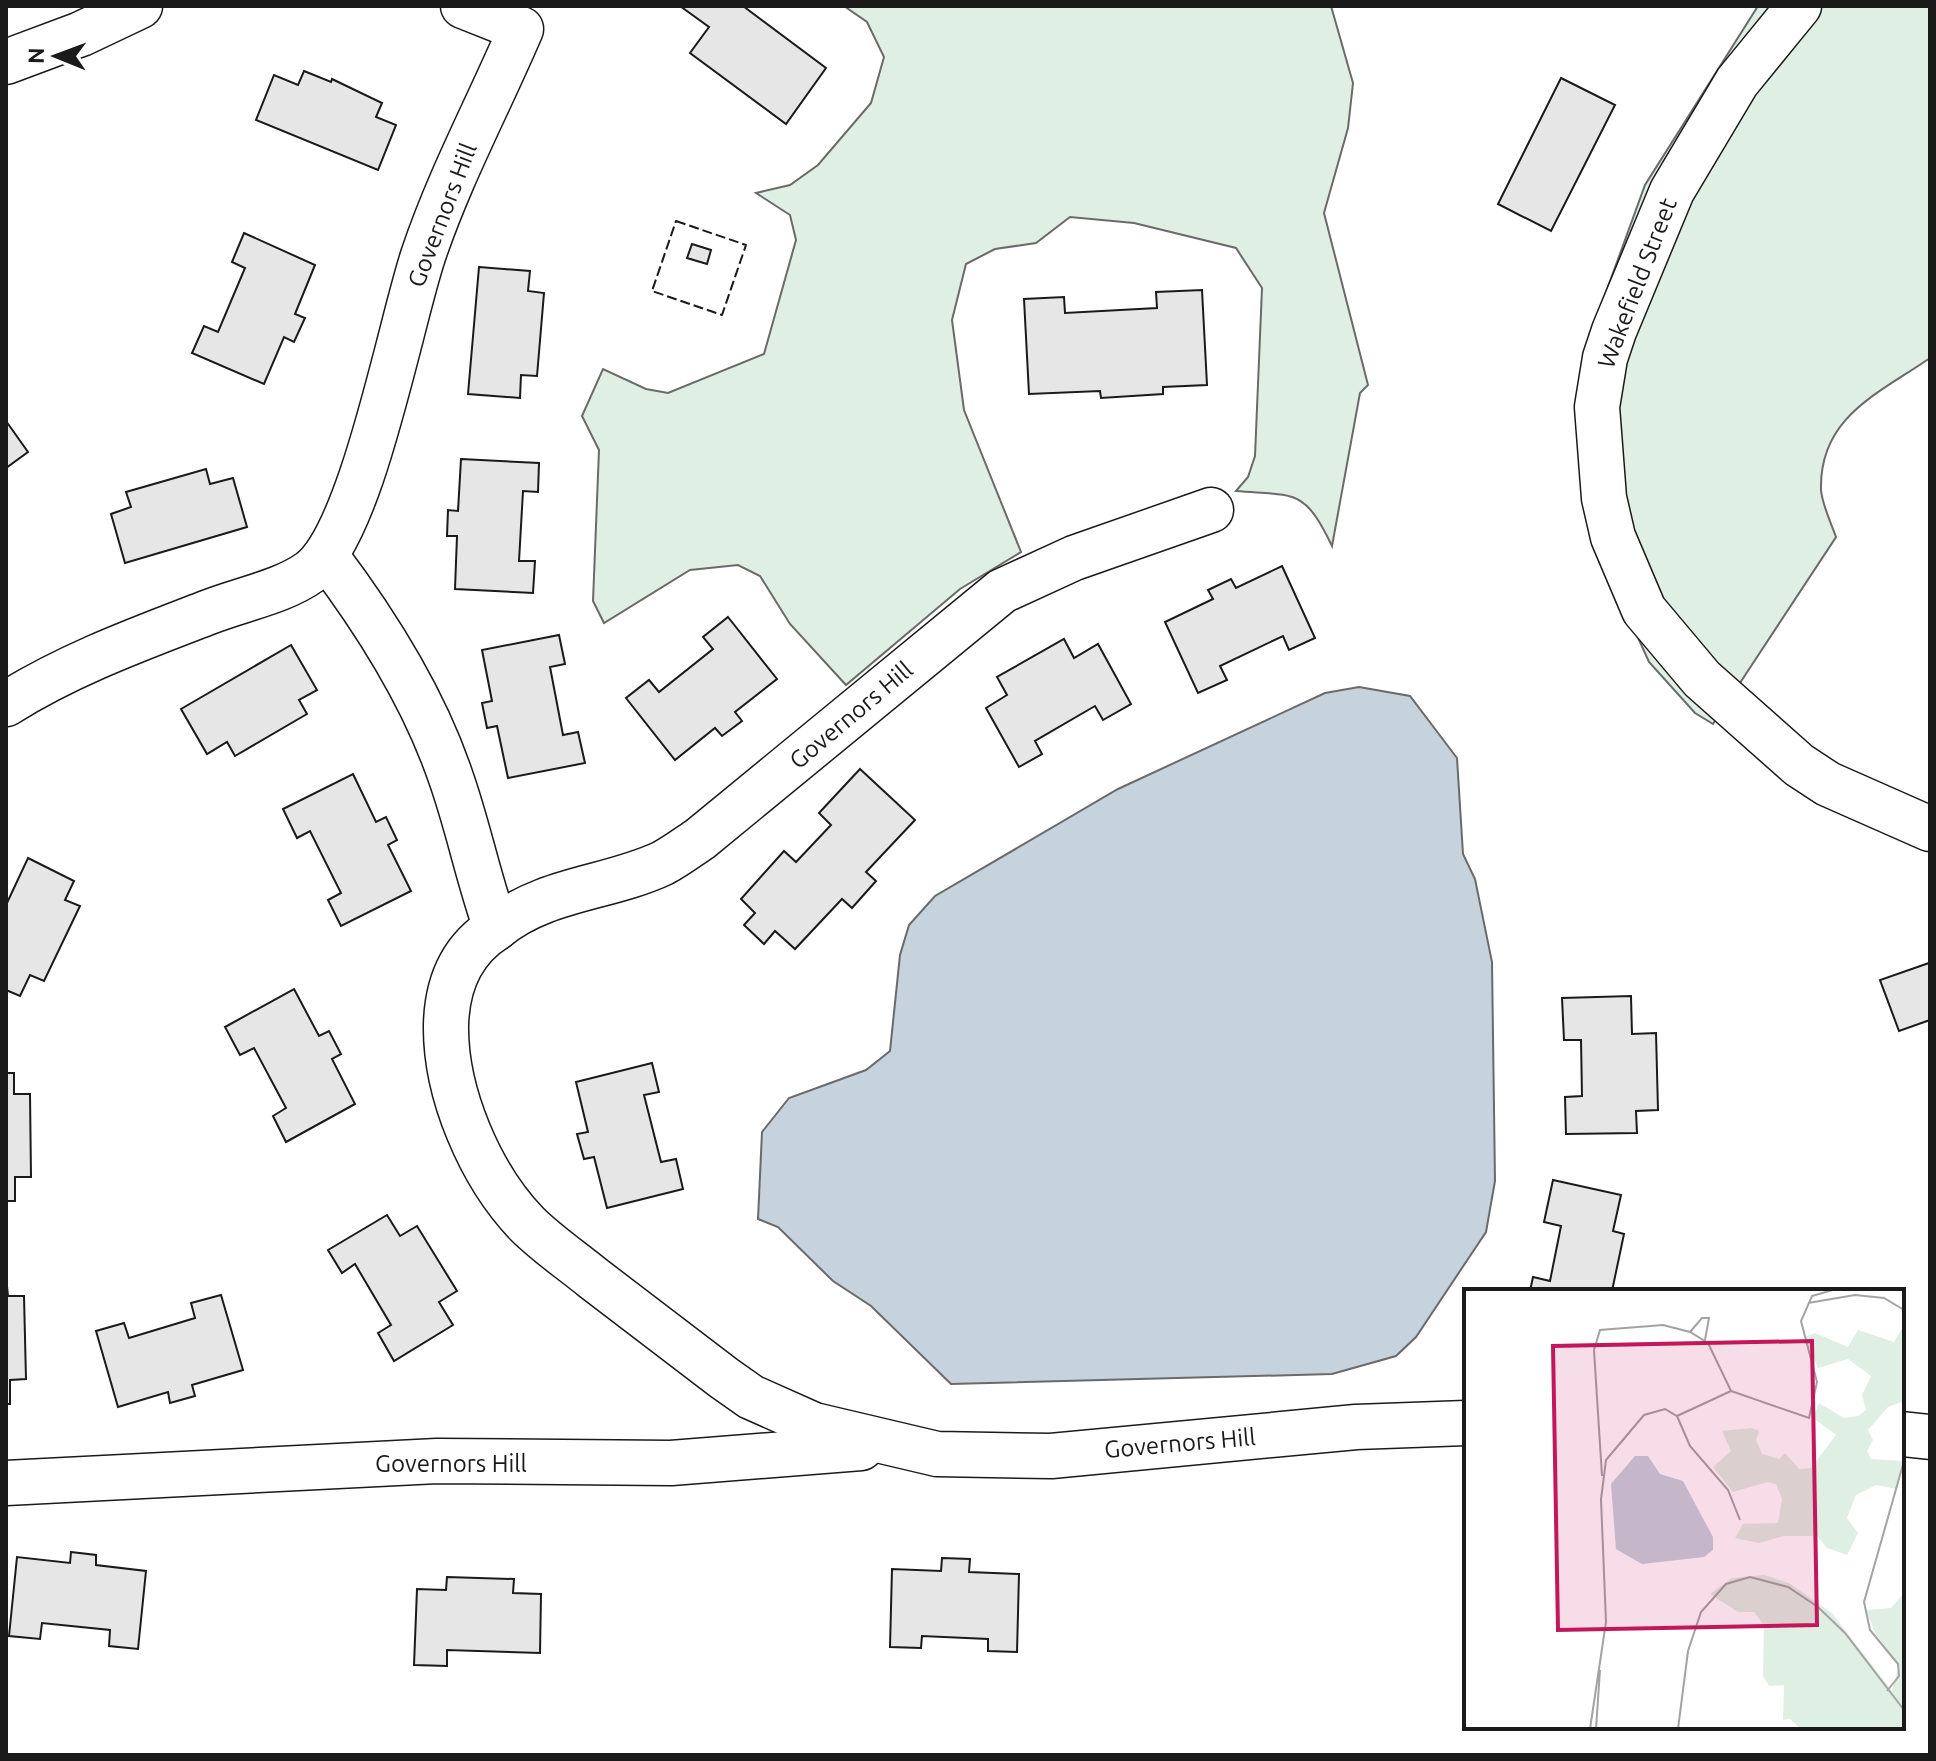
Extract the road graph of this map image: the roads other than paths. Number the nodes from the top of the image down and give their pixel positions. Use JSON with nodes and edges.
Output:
{"nodes":[{"id":1,"x":140,"y":6,"type":"edge"},
{"id":2,"x":463,"y":6,"type":"edge"},
{"id":3,"x":1799,"y":6,"type":"edge"},
{"id":4,"x":6,"y":62,"type":"edge"},
{"id":5,"x":1211,"y":510,"type":"dead end"},
{"id":6,"x":326,"y":556,"type":"junction"},
{"id":7,"x":6,"y":704,"type":"edge"},
{"id":8,"x":1930,"y":829,"type":"edge"},
{"id":9,"x":496,"y":928,"type":"junction"},
{"id":10,"x":1464,"y":1423,"type":"edge"},
{"id":11,"x":1904,"y":1434,"type":"edge"},
{"id":12,"x":1930,"y":1437,"type":"edge"},
{"id":13,"x":895,"y":1445,"type":"junction"},
{"id":14,"x":6,"y":1483,"type":"edge"}],
"edges":[{"from":1,"to":4,"type":"street"},
{"from":2,"to":6,"type":"street","name":"Governors Hill"},
{"from":3,"to":8,"type":"street","name":"Wakefield Street"},
{"from":5,"to":9,"type":"street","name":"Governors Hill"},
{"from":6,"to":7,"type":"street","name":"Governors Hill"},
{"from":6,"to":9,"type":"street"},
{"from":9,"to":13,"type":"street","name":"Governors Hill"},
{"from":10,"to":13,"type":"street","name":"Governors Hill"},
{"from":11,"to":12,"type":"street"},
{"from":13,"to":14,"type":"street","name":"Governors Hill"}]}
